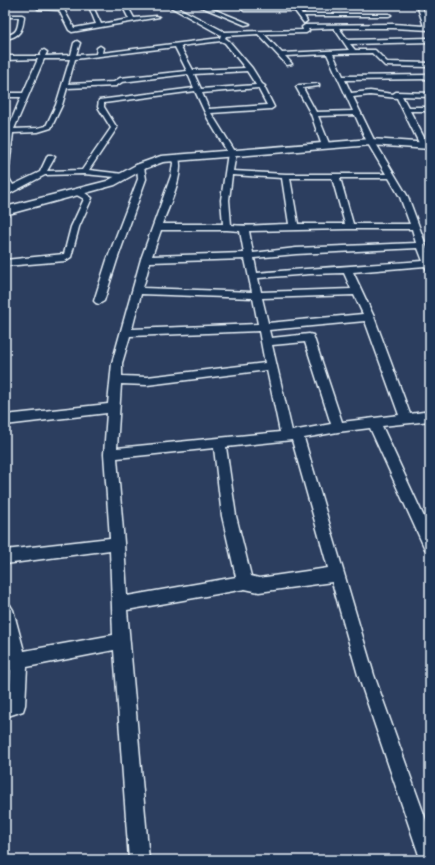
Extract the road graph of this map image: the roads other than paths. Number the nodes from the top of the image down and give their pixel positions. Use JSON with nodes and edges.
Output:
{"nodes":[{"id":1,"x":41,"y":5,"type":"edge"},
{"id":2,"x":96,"y":5,"type":"edge"},
{"id":3,"x":127,"y":5,"type":"edge"},
{"id":4,"x":169,"y":5,"type":"edge"},
{"id":5,"x":199,"y":5,"type":"edge"},
{"id":6,"x":240,"y":5,"type":"edge"},
{"id":7,"x":364,"y":5,"type":"edge"},
{"id":8,"x":419,"y":5,"type":"edge"},
{"id":9,"x":63,"y":7,"type":"edge"},
{"id":10,"x":298,"y":7,"type":"edge"},
{"id":11,"x":389,"y":7,"type":"dead end"},
{"id":12,"x":332,"y":8,"type":"dead end"},
{"id":13,"x":301,"y":15,"type":"junction"},
{"id":14,"x":389,"y":15,"type":"junction"},
{"id":15,"x":5,"y":16,"type":"edge"},
{"id":16,"x":427,"y":16,"type":"edge"},
{"id":17,"x":157,"y":17,"type":"dead end"},
{"id":18,"x":132,"y":20,"type":"junction"},
{"id":19,"x":247,"y":24,"type":"dead end"},
{"id":20,"x":99,"y":26,"type":"junction"},
{"id":21,"x":335,"y":26,"type":"junction"},
{"id":22,"x":393,"y":26,"type":"junction"},
{"id":23,"x":305,"y":27,"type":"junction"},
{"id":24,"x":428,"y":28,"type":"edge"},
{"id":25,"x":260,"y":33,"type":"junction"},
{"id":26,"x":223,"y":36,"type":"junction"},
{"id":27,"x":5,"y":37,"type":"edge"},
{"id":28,"x":346,"y":42,"type":"junction"},
{"id":29,"x":429,"y":42,"type":"edge"},
{"id":30,"x":77,"y":43,"type":"dead end"},
{"id":31,"x":177,"y":45,"type":"junction"},
{"id":32,"x":100,"y":47,"type":"dead end"},
{"id":33,"x":45,"y":50,"type":"dead end"},
{"id":34,"x":329,"y":52,"type":"junction"},
{"id":35,"x":353,"y":52,"type":"junction"},
{"id":36,"x":98,"y":55,"type":"junction"},
{"id":37,"x":280,"y":55,"type":"junction"},
{"id":38,"x":9,"y":56,"type":"edge"},
{"id":39,"x":74,"y":57,"type":"junction"},
{"id":40,"x":41,"y":58,"type":"junction"},
{"id":41,"x":5,"y":64,"type":"edge"},
{"id":42,"x":289,"y":64,"type":"dead end"},
{"id":43,"x":430,"y":65,"type":"edge"},
{"id":44,"x":250,"y":68,"type":"junction"},
{"id":45,"x":191,"y":72,"type":"junction"},
{"id":46,"x":430,"y":77,"type":"edge"},
{"id":47,"x":342,"y":78,"type":"junction"},
{"id":48,"x":317,"y":84,"type":"dead end"},
{"id":49,"x":66,"y":86,"type":"junction"},
{"id":50,"x":262,"y":86,"type":"junction"},
{"id":51,"x":199,"y":90,"type":"junction"},
{"id":52,"x":396,"y":94,"type":"junction"},
{"id":53,"x":5,"y":95,"type":"edge"},
{"id":54,"x":25,"y":95,"type":"junction"},
{"id":55,"x":349,"y":95,"type":"junction"},
{"id":56,"x":430,"y":95,"type":"edge"},
{"id":57,"x":406,"y":109,"type":"junction"},
{"id":58,"x":430,"y":109,"type":"edge"},
{"id":59,"x":208,"y":111,"type":"junction"},
{"id":60,"x":358,"y":113,"type":"junction"},
{"id":61,"x":314,"y":114,"type":"junction"},
{"id":62,"x":10,"y":132,"type":"junction"},
{"id":63,"x":371,"y":142,"type":"junction"},
{"id":64,"x":326,"y":146,"type":"junction"},
{"id":65,"x":427,"y":146,"type":"edge"},
{"id":66,"x":232,"y":153,"type":"junction"},
{"id":67,"x":51,"y":157,"type":"dead end"},
{"id":68,"x":175,"y":158,"type":"junction"},
{"id":69,"x":5,"y":166,"type":"edge"},
{"id":70,"x":140,"y":167,"type":"junction"},
{"id":71,"x":84,"y":172,"type":"junction"},
{"id":72,"x":229,"y":173,"type":"junction"},
{"id":73,"x":44,"y":174,"type":"junction"},
{"id":74,"x":123,"y":176,"type":"junction"},
{"id":75,"x":286,"y":176,"type":"junction"},
{"id":76,"x":335,"y":176,"type":"junction"},
{"id":77,"x":391,"y":176,"type":"junction"},
{"id":78,"x":5,"y":179,"type":"edge"},
{"id":79,"x":12,"y":189,"type":"junction"},
{"id":80,"x":78,"y":192,"type":"junction"},
{"id":81,"x":5,"y":194,"type":"edge"},
{"id":82,"x":5,"y":211,"type":"edge"},
{"id":83,"x":158,"y":227,"type":"junction"},
{"id":84,"x":227,"y":227,"type":"junction"},
{"id":85,"x":294,"y":227,"type":"junction"},
{"id":86,"x":350,"y":227,"type":"junction"},
{"id":87,"x":415,"y":227,"type":"junction"},
{"id":88,"x":244,"y":229,"type":"junction"},
{"id":89,"x":421,"y":245,"type":"junction"},
{"id":90,"x":249,"y":256,"type":"junction"},
{"id":91,"x":146,"y":259,"type":"junction"},
{"id":92,"x":5,"y":263,"type":"edge"},
{"id":93,"x":429,"y":266,"type":"edge"},
{"id":94,"x":347,"y":270,"type":"junction"},
{"id":95,"x":253,"y":276,"type":"junction"},
{"id":96,"x":137,"y":291,"type":"junction"},
{"id":97,"x":356,"y":292,"type":"junction"},
{"id":98,"x":257,"y":295,"type":"junction"},
{"id":99,"x":99,"y":301,"type":"dead end"},
{"id":100,"x":369,"y":317,"type":"junction"},
{"id":101,"x":263,"y":327,"type":"junction"},
{"id":102,"x":126,"y":333,"type":"junction"},
{"id":103,"x":267,"y":342,"type":"junction"},
{"id":104,"x":271,"y":366,"type":"junction"},
{"id":105,"x":116,"y":380,"type":"junction"},
{"id":106,"x":114,"y":408,"type":"junction"},
{"id":107,"x":430,"y":416,"type":"edge"},
{"id":108,"x":406,"y":419,"type":"junction"},
{"id":109,"x":5,"y":420,"type":"edge"},
{"id":110,"x":374,"y":423,"type":"junction"},
{"id":111,"x":338,"y":427,"type":"junction"},
{"id":112,"x":292,"y":436,"type":"junction"},
{"id":113,"x":219,"y":443,"type":"junction"},
{"id":114,"x":110,"y":454,"type":"junction"},
{"id":115,"x":117,"y":543,"type":"junction"},
{"id":116,"x":430,"y":545,"type":"edge"},
{"id":117,"x":5,"y":558,"type":"edge"},
{"id":118,"x":337,"y":574,"type":"junction"},
{"id":119,"x":245,"y":582,"type":"junction"},
{"id":120,"x":120,"y":604,"type":"junction"},
{"id":121,"x":5,"y":610,"type":"edge"},
{"id":122,"x":121,"y":641,"type":"junction"},
{"id":123,"x":12,"y":662,"type":"edge"},
{"id":124,"x":5,"y":709,"type":"edge"},
{"id":125,"x":430,"y":858,"type":"edge"},
{"id":126,"x":139,"y":860,"type":"edge"}],
"edges":[{"from":1,"to":9,"type":"street"},
{"from":2,"to":20,"type":"street"},
{"from":3,"to":18,"type":"street"},
{"from":4,"to":26,"type":"street"},
{"from":5,"to":19,"type":"street"},
{"from":6,"to":10,"type":"street"},
{"from":7,"to":12,"type":"street"},
{"from":8,"to":16,"type":"street"},
{"from":9,"to":20,"type":"street"},
{"from":10,"to":13,"type":"street"},
{"from":11,"to":14,"type":"street"},
{"from":13,"to":14,"type":"street"},
{"from":13,"to":23,"type":"street"},
{"from":14,"to":22,"type":"street"},
{"from":15,"to":27,"type":"street"},
{"from":16,"to":24,"type":"street"},
{"from":17,"to":18,"type":"street"},
{"from":18,"to":20,"type":"street"},
{"from":21,"to":22,"type":"street"},
{"from":21,"to":23,"type":"street"},
{"from":21,"to":28,"type":"street"},
{"from":22,"to":24,"type":"street"},
{"from":23,"to":25,"type":"street"},
{"from":25,"to":26,"type":"street"},
{"from":25,"to":37,"type":"street"},
{"from":26,"to":31,"type":"street"},
{"from":26,"to":44,"type":"street"},
{"from":28,"to":29,"type":"street"},
{"from":28,"to":35,"type":"street"},
{"from":30,"to":39,"type":"street"},
{"from":31,"to":36,"type":"street"},
{"from":31,"to":45,"type":"street"},
{"from":32,"to":36,"type":"street"},
{"from":33,"to":40,"type":"street"},
{"from":34,"to":35,"type":"street"},
{"from":34,"to":37,"type":"street"},
{"from":34,"to":47,"type":"street"},
{"from":35,"to":43,"type":"street"},
{"from":36,"to":39,"type":"street"},
{"from":37,"to":42,"type":"street"},
{"from":38,"to":40,"type":"street"},
{"from":38,"to":41,"type":"street"},
{"from":39,"to":40,"type":"street"},
{"from":39,"to":49,"type":"street"},
{"from":40,"to":54,"type":"street"},
{"from":44,"to":45,"type":"street"},
{"from":44,"to":50,"type":"street"},
{"from":45,"to":49,"type":"street"},
{"from":45,"to":51,"type":"street"},
{"from":46,"to":47,"type":"street"},
{"from":47,"to":55,"type":"street"},
{"from":48,"to":61,"type":"street"},
{"from":49,"to":62,"type":"street"},
{"from":50,"to":51,"type":"street"},
{"from":50,"to":59,"type":"street"},
{"from":51,"to":59,"type":"street"},
{"from":51,"to":71,"type":"street"},
{"from":52,"to":55,"type":"street"},
{"from":52,"to":56,"type":"street"},
{"from":52,"to":57,"type":"street"},
{"from":53,"to":54,"type":"street"},
{"from":54,"to":62,"type":"street"},
{"from":55,"to":60,"type":"street"},
{"from":57,"to":58,"type":"street"},
{"from":57,"to":65,"type":"street"},
{"from":59,"to":66,"type":"street"},
{"from":60,"to":61,"type":"street"},
{"from":60,"to":63,"type":"street"},
{"from":61,"to":64,"type":"street"},
{"from":62,"to":69,"type":"street"},
{"from":63,"to":64,"type":"street"},
{"from":63,"to":65,"type":"street"},
{"from":63,"to":77,"type":"street"},
{"from":64,"to":66,"type":"street"},
{"from":66,"to":68,"type":"street"},
{"from":66,"to":72,"type":"street"},
{"from":67,"to":73,"type":"street"},
{"from":68,"to":70,"type":"street"},
{"from":68,"to":83,"type":"street"},
{"from":70,"to":74,"type":"street"},
{"from":70,"to":99,"type":"street"},
{"from":71,"to":73,"type":"street"},
{"from":71,"to":74,"type":"street"},
{"from":72,"to":75,"type":"street"},
{"from":72,"to":84,"type":"street"},
{"from":73,"to":79,"type":"street"},
{"from":74,"to":80,"type":"street"},
{"from":75,"to":76,"type":"street"},
{"from":75,"to":85,"type":"street"},
{"from":76,"to":77,"type":"street"},
{"from":76,"to":86,"type":"street"},
{"from":77,"to":87,"type":"street"},
{"from":78,"to":79,"type":"street"},
{"from":79,"to":81,"type":"street"},
{"from":80,"to":82,"type":"street"},
{"from":80,"to":92,"type":"street"},
{"from":83,"to":84,"type":"street"},
{"from":83,"to":91,"type":"street"},
{"from":84,"to":88,"type":"street"},
{"from":85,"to":86,"type":"street"},
{"from":85,"to":88,"type":"street"},
{"from":86,"to":87,"type":"street"},
{"from":87,"to":89,"type":"street"},
{"from":88,"to":90,"type":"street"},
{"from":89,"to":90,"type":"street"},
{"from":89,"to":93,"type":"street"},
{"from":90,"to":91,"type":"street"},
{"from":90,"to":95,"type":"street"},
{"from":91,"to":96,"type":"street"},
{"from":93,"to":94,"type":"street"},
{"from":94,"to":95,"type":"street"},
{"from":94,"to":97,"type":"street"},
{"from":95,"to":98,"type":"street"},
{"from":96,"to":98,"type":"street"},
{"from":96,"to":102,"type":"street"},
{"from":97,"to":98,"type":"street"},
{"from":97,"to":100,"type":"street"},
{"from":98,"to":101,"type":"street"},
{"from":100,"to":101,"type":"street"},
{"from":100,"to":108,"type":"street"},
{"from":101,"to":102,"type":"street"},
{"from":101,"to":103,"type":"street"},
{"from":102,"to":105,"type":"street"},
{"from":103,"to":104,"type":"street"},
{"from":103,"to":111,"type":"street"},
{"from":104,"to":105,"type":"street"},
{"from":104,"to":112,"type":"street"},
{"from":105,"to":106,"type":"street"},
{"from":106,"to":109,"type":"street"},
{"from":106,"to":114,"type":"street"},
{"from":107,"to":108,"type":"street"},
{"from":108,"to":110,"type":"street"},
{"from":110,"to":111,"type":"street"},
{"from":110,"to":116,"type":"street"},
{"from":111,"to":112,"type":"street"},
{"from":112,"to":113,"type":"street"},
{"from":112,"to":118,"type":"street"},
{"from":113,"to":114,"type":"street"},
{"from":113,"to":119,"type":"street"},
{"from":114,"to":115,"type":"street"},
{"from":115,"to":117,"type":"street"},
{"from":115,"to":120,"type":"street"},
{"from":118,"to":119,"type":"street"},
{"from":118,"to":125,"type":"street"},
{"from":119,"to":120,"type":"street"},
{"from":120,"to":122,"type":"street"},
{"from":121,"to":123,"type":"street"},
{"from":122,"to":123,"type":"street"},
{"from":122,"to":126,"type":"street"},
{"from":123,"to":124,"type":"street"}]}
